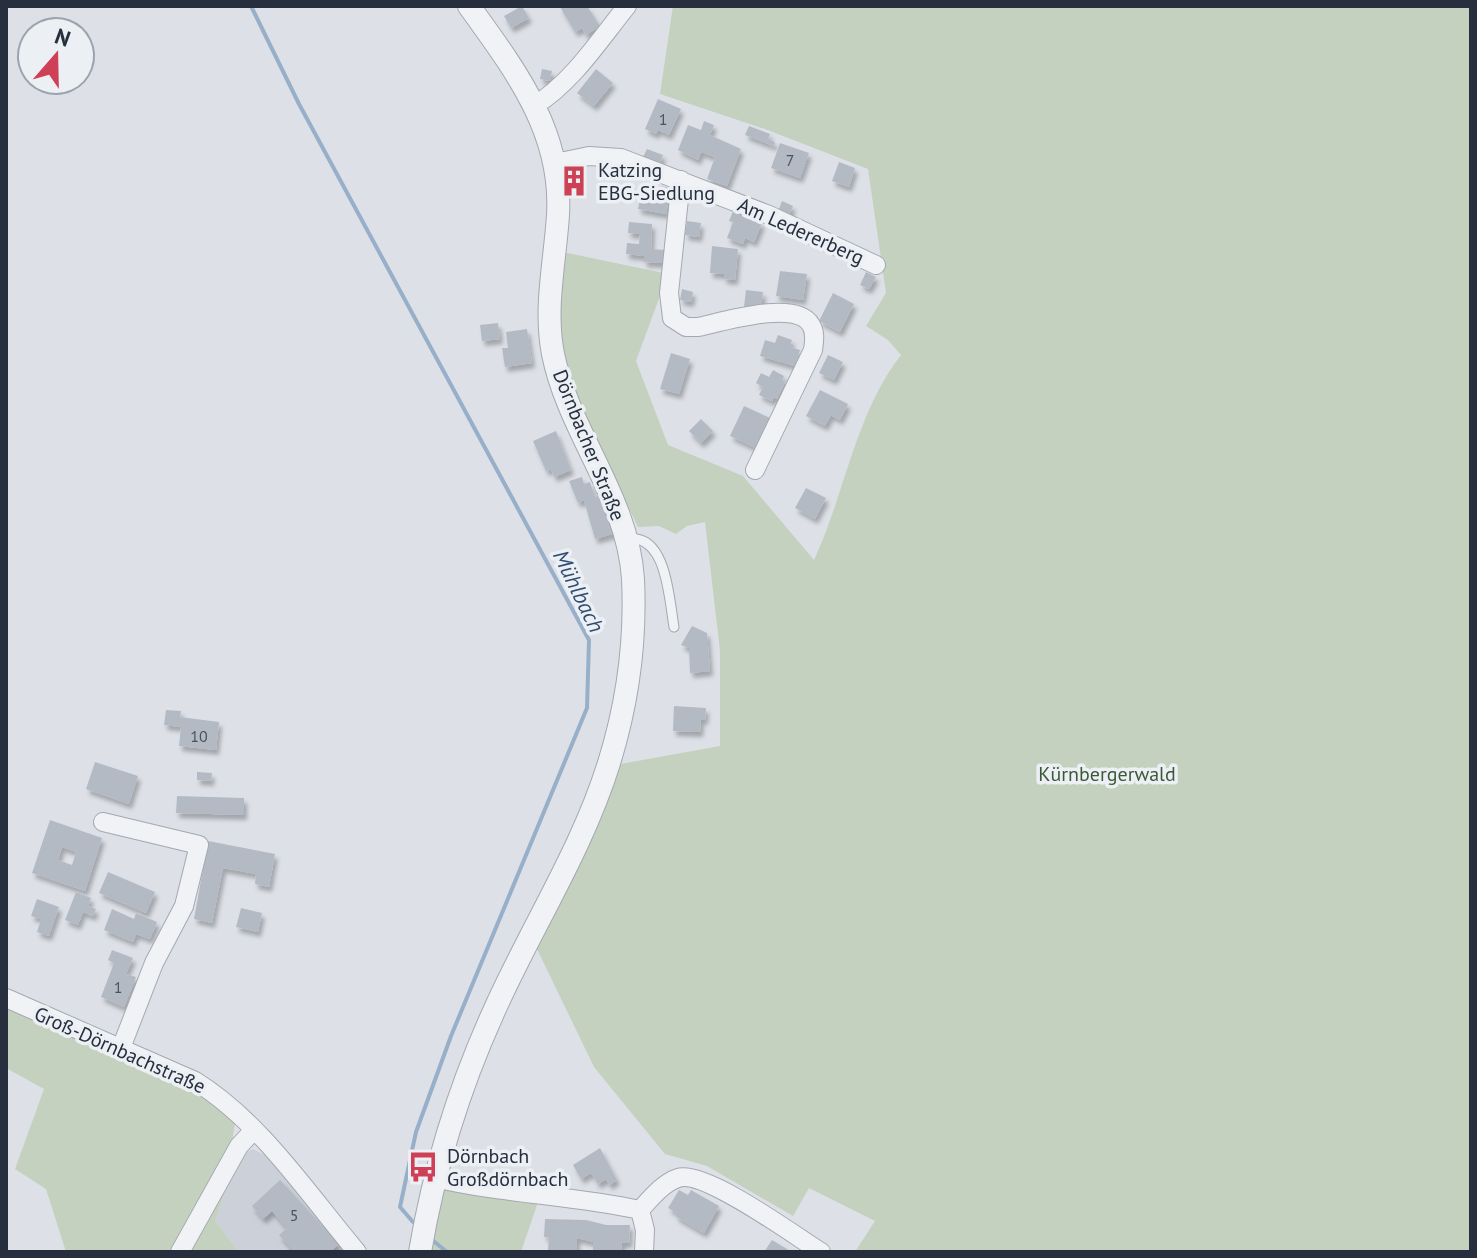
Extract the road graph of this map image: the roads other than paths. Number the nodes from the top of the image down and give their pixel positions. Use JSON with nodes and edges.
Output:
{"nodes":[{"id":1,"x":469,"y":6,"type":"edge"},
{"id":2,"x":627,"y":6,"type":"edge"},
{"id":3,"x":535,"y":105,"type":"junction"},
{"id":4,"x":555,"y":163,"type":"junction"},
{"id":5,"x":681,"y":180,"type":"junction"},
{"id":6,"x":876,"y":265,"type":"dead end"},
{"id":7,"x":755,"y":470,"type":"dead end"},
{"id":8,"x":627,"y":539,"type":"junction"},
{"id":9,"x":674,"y":627,"type":"dead end"},
{"id":10,"x":103,"y":822,"type":"dead end"},
{"id":11,"x":6,"y":998,"type":"edge"},
{"id":12,"x":121,"y":1048,"type":"junction"},
{"id":13,"x":254,"y":1130,"type":"junction"},
{"id":14,"x":435,"y":1178,"type":"junction"},
{"id":15,"x":640,"y":1210,"type":"junction"},
{"id":16,"x":180,"y":1252,"type":"edge"},
{"id":17,"x":357,"y":1252,"type":"edge"},
{"id":18,"x":420,"y":1252,"type":"edge"},
{"id":19,"x":644,"y":1252,"type":"edge"},
{"id":20,"x":821,"y":1252,"type":"edge"}],
"edges":[{"from":1,"to":3,"type":"street","name":"Dörnbacher Straße"},
{"from":2,"to":3,"type":"street"},
{"from":3,"to":4,"type":"street","name":"Dörnbacher Straße"},
{"from":4,"to":5,"type":"street","name":"Am Ledererberg"},
{"from":4,"to":8,"type":"street","name":"Dörnbacher Straße"},
{"from":5,"to":6,"type":"street","name":"Am Ledererberg"},
{"from":5,"to":7,"type":"street"},
{"from":8,"to":9,"type":"lane"},
{"from":8,"to":14,"type":"street","name":"Dörnbacher Straße"},
{"from":10,"to":12,"type":"street"},
{"from":11,"to":12,"type":"street","name":"Groß-Dörnbachstraße"},
{"from":12,"to":13,"type":"street","name":"Groß-Dörnbachstraße"},
{"from":13,"to":16,"type":"street"},
{"from":13,"to":17,"type":"street","name":"Groß-Dörnbachstraße"},
{"from":14,"to":15,"type":"street"},
{"from":14,"to":18,"type":"street","name":"Dörnbacher Straße"},
{"from":15,"to":19,"type":"street"},
{"from":15,"to":20,"type":"street"}]}
